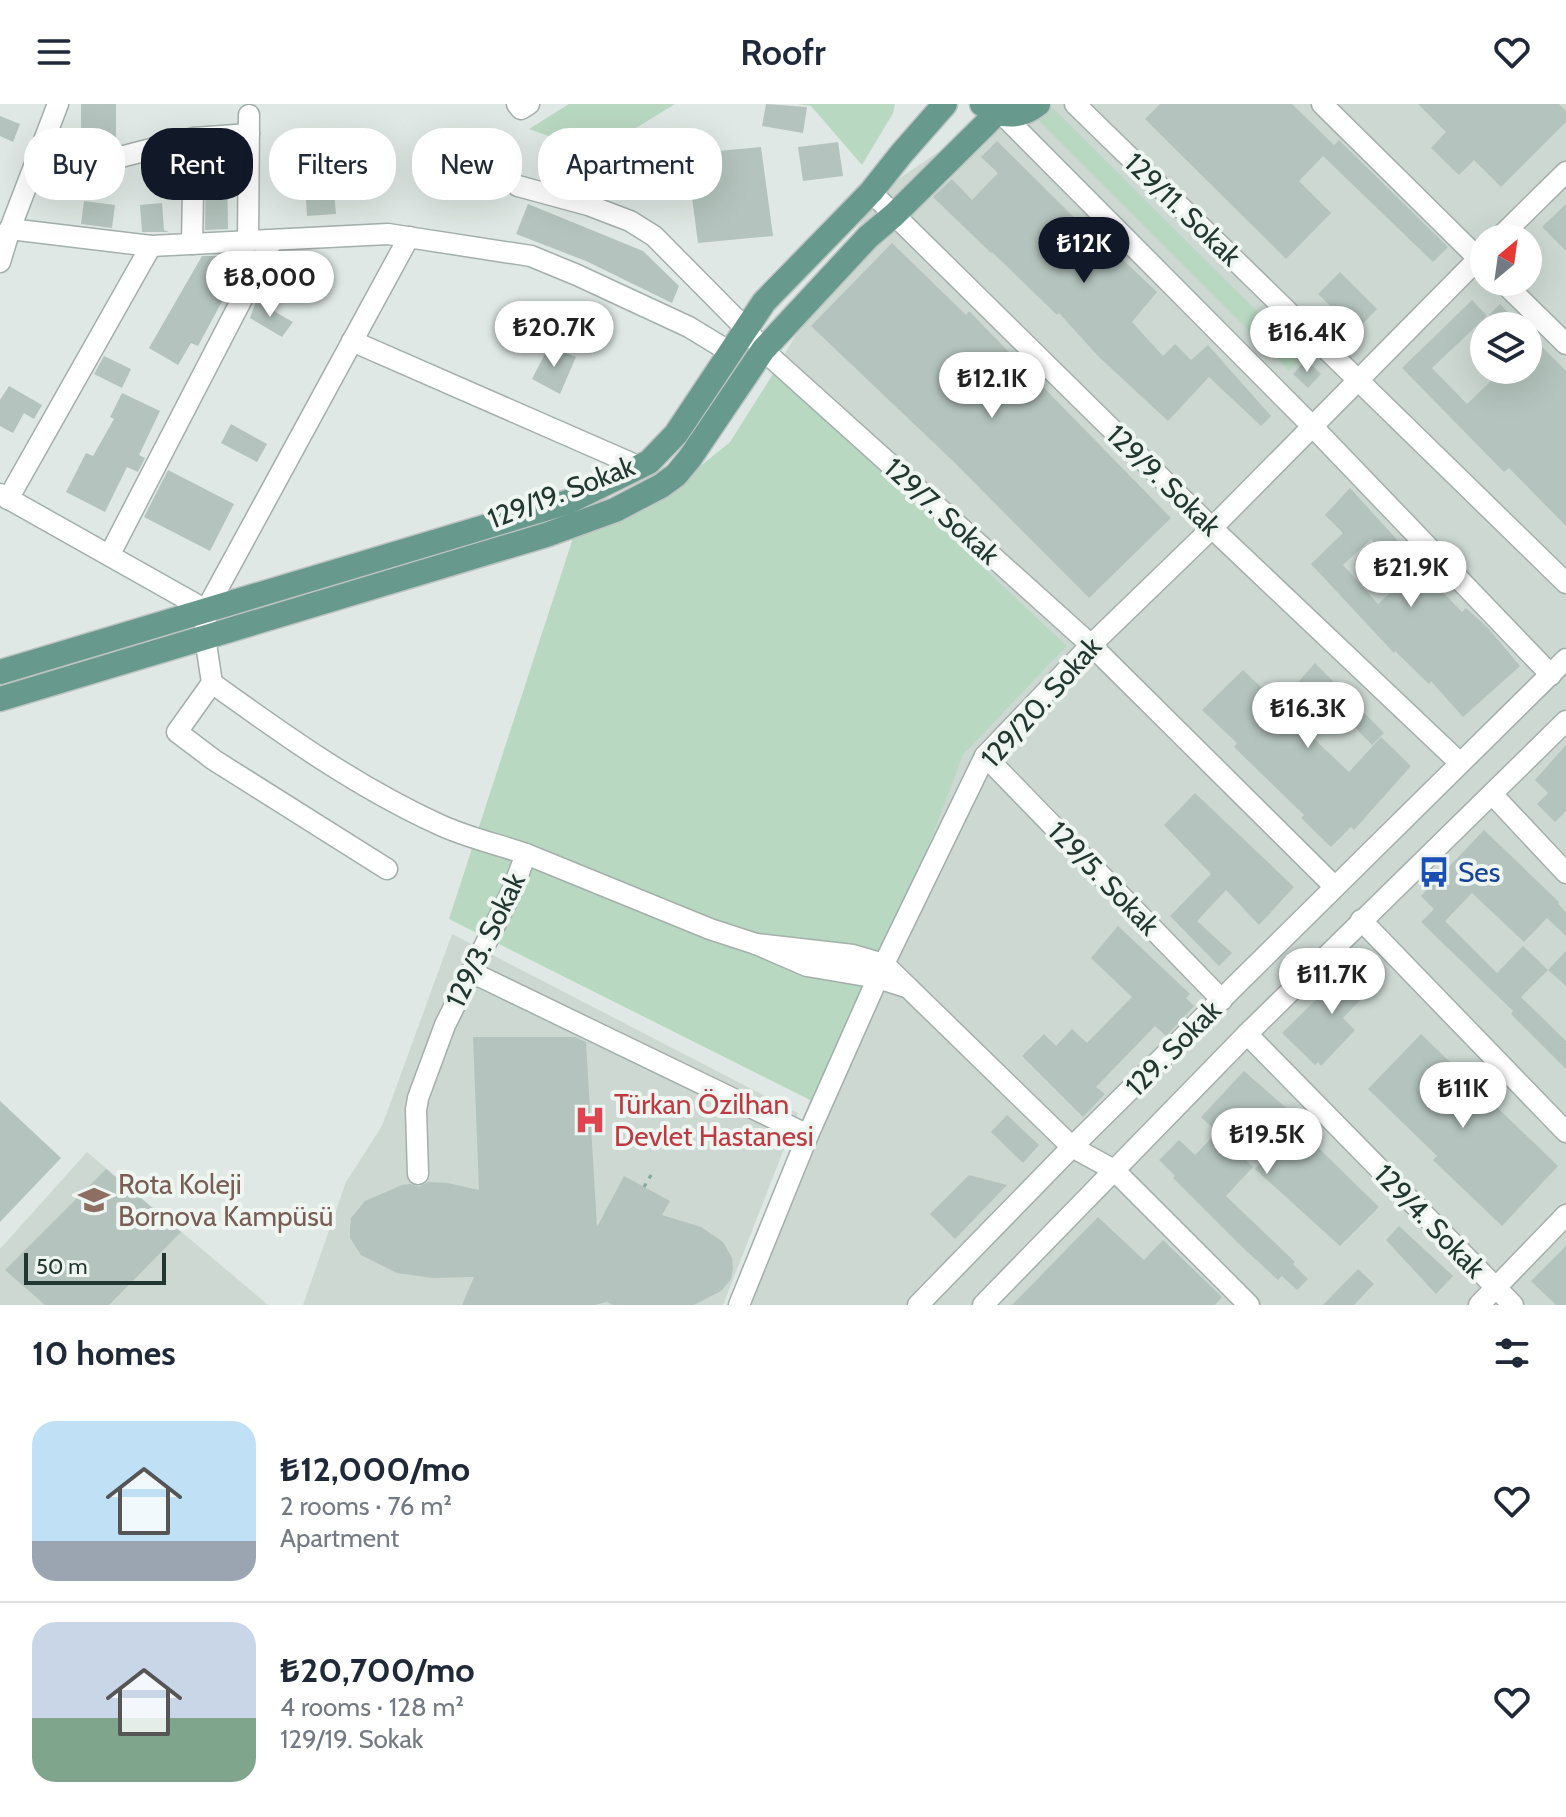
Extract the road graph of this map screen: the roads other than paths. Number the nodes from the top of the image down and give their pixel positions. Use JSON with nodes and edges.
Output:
{"nodes":[{"id":1,"x":58,"y":104,"type":"edge"},
{"id":2,"x":517,"y":104,"type":"edge"},
{"id":3,"x":529,"y":104,"type":"edge"},
{"id":4,"x":918,"y":104,"type":"edge"},
{"id":5,"x":945,"y":104,"type":"edge"},
{"id":6,"x":1038,"y":104,"type":"edge"},
{"id":7,"x":1075,"y":104,"type":"edge"},
{"id":8,"x":1322,"y":104,"type":"edge"},
{"id":9,"x":994,"y":111,"type":"edge"},
{"id":10,"x":49,"y":128,"type":"edge"},
{"id":11,"x":902,"y":153,"type":"junction"},
{"id":12,"x":1566,"y":172,"type":"edge"},
{"id":13,"x":522,"y":187,"type":"edge"},
{"id":14,"x":24,"y":190,"type":"edge"},
{"id":15,"x":871,"y":192,"type":"junction"},
{"id":16,"x":193,"y":200,"type":"edge"},
{"id":17,"x":248,"y":200,"type":"edge"},
{"id":18,"x":894,"y":215,"type":"junction"},
{"id":19,"x":1513,"y":224,"type":"edge"},
{"id":20,"x":5,"y":235,"type":"edge"},
{"id":21,"x":409,"y":237,"type":"junction"},
{"id":22,"x":272,"y":241,"type":"junction"},
{"id":23,"x":248,"y":242,"type":"junction"},
{"id":24,"x":192,"y":244,"type":"junction"},
{"id":25,"x":151,"y":246,"type":"junction"},
{"id":26,"x":1470,"y":246,"type":"edge"},
{"id":27,"x":0,"y":262,"type":"edge"},
{"id":28,"x":1470,"y":270,"type":"edge"},
{"id":29,"x":1517,"y":296,"type":"edge"},
{"id":30,"x":746,"y":329,"type":"junction"},
{"id":31,"x":352,"y":341,"type":"junction"},
{"id":32,"x":1566,"y":344,"type":"edge"},
{"id":33,"x":763,"y":350,"type":"junction"},
{"id":34,"x":730,"y":352,"type":"junction"},
{"id":35,"x":1359,"y":378,"type":"junction"},
{"id":36,"x":1313,"y":427,"type":"junction"},
{"id":37,"x":640,"y":467,"type":"junction"},
{"id":38,"x":4,"y":496,"type":"edge"},
{"id":39,"x":1212,"y":528,"type":"junction"},
{"id":40,"x":110,"y":554,"type":"junction"},
{"id":41,"x":1566,"y":583,"type":"edge"},
{"id":42,"x":206,"y":610,"type":"junction"},
{"id":43,"x":205,"y":637,"type":"junction"},
{"id":44,"x":1091,"y":645,"type":"junction"},
{"id":45,"x":1566,"y":659,"type":"edge"},
{"id":46,"x":0,"y":672,"type":"edge"},
{"id":47,"x":1551,"y":675,"type":"junction"},
{"id":48,"x":212,"y":683,"type":"junction"},
{"id":49,"x":0,"y":699,"type":"edge"},
{"id":50,"x":1566,"y":721,"type":"edge"},
{"id":51,"x":985,"y":756,"type":"junction"},
{"id":52,"x":1460,"y":763,"type":"junction"},
{"id":53,"x":1492,"y":794,"type":"junction"},
{"id":54,"x":526,"y":854,"type":"junction"},
{"id":55,"x":387,"y":869,"type":"dead end"},
{"id":56,"x":1566,"y":873,"type":"edge"},
{"id":57,"x":1335,"y":887,"type":"junction"},
{"id":58,"x":1361,"y":920,"type":"junction"},
{"id":59,"x":881,"y":971,"type":"junction"},
{"id":60,"x":471,"y":972,"type":"junction"},
{"id":61,"x":1222,"y":1000,"type":"junction"},
{"id":62,"x":1247,"y":1034,"type":"junction"},
{"id":63,"x":1566,"y":1132,"type":"edge"},
{"id":64,"x":808,"y":1135,"type":"junction"},
{"id":65,"x":1072,"y":1147,"type":"junction"},
{"id":66,"x":1114,"y":1170,"type":"junction"},
{"id":67,"x":418,"y":1174,"type":"dead end"},
{"id":68,"x":1566,"y":1215,"type":"edge"},
{"id":69,"x":1496,"y":1288,"type":"junction"},
{"id":70,"x":739,"y":1305,"type":"edge"},
{"id":71,"x":918,"y":1305,"type":"edge"},
{"id":72,"x":983,"y":1305,"type":"edge"},
{"id":73,"x":1249,"y":1305,"type":"edge"},
{"id":74,"x":1479,"y":1305,"type":"edge"},
{"id":75,"x":1513,"y":1305,"type":"edge"}],
"edges":[{"from":1,"to":10,"type":"street"},
{"from":2,"to":3,"type":"street"},
{"from":4,"to":11,"type":"main road"},
{"from":5,"to":11,"type":"main road","name":"129/19. Sokak"},
{"from":6,"to":9,"type":"main road"},
{"from":7,"to":35,"type":"street","name":"129/11. Sokak"},
{"from":8,"to":26,"type":"street"},
{"from":9,"to":18,"type":"main road","name":"129/19. Sokak"},
{"from":9,"to":36,"type":"street"},
{"from":11,"to":15,"type":"main road","name":"129/19. Sokak"},
{"from":12,"to":19,"type":"street"},
{"from":13,"to":30,"type":"street","name":"129/7. Sokak"},
{"from":14,"to":20,"type":"street"},
{"from":15,"to":18,"type":"street","name":"129/9. Sokak"},
{"from":15,"to":30,"type":"main road","name":"129/19. Sokak"},
{"from":16,"to":24,"type":"street"},
{"from":17,"to":23,"type":"street"},
{"from":18,"to":33,"type":"main road","name":"129/19. Sokak"},
{"from":18,"to":39,"type":"street","name":"129/9. Sokak"},
{"from":20,"to":25,"type":"street"},
{"from":20,"to":27,"type":"street"},
{"from":21,"to":22,"type":"street"},
{"from":21,"to":31,"type":"street"},
{"from":21,"to":34,"type":"street"},
{"from":22,"to":23,"type":"street"},
{"from":22,"to":40,"type":"street"},
{"from":23,"to":24,"type":"street"},
{"from":24,"to":25,"type":"street"},
{"from":25,"to":38,"type":"street"},
{"from":28,"to":35,"type":"street","name":"129/20. Sokak"},
{"from":29,"to":32,"type":"street"},
{"from":30,"to":33,"type":"street","name":"129/7. Sokak"},
{"from":30,"to":34,"type":"main road","name":"129/19. Sokak"},
{"from":31,"to":37,"type":"street"},
{"from":31,"to":42,"type":"street"},
{"from":33,"to":43,"type":"main road","name":"129/19. Sokak"},
{"from":33,"to":44,"type":"street","name":"129/7. Sokak"},
{"from":34,"to":37,"type":"main road","name":"129/19. Sokak"},
{"from":35,"to":36,"type":"street","name":"129/20. Sokak"},
{"from":35,"to":41,"type":"street","name":"129/11. Sokak"},
{"from":36,"to":39,"type":"street","name":"129/20. Sokak"},
{"from":36,"to":47,"type":"street"},
{"from":37,"to":42,"type":"main road","name":"129/19. Sokak"},
{"from":38,"to":40,"type":"street"},
{"from":39,"to":44,"type":"street","name":"129/20. Sokak"},
{"from":39,"to":52,"type":"street","name":"129/9. Sokak"},
{"from":40,"to":42,"type":"street"},
{"from":42,"to":43,"type":"street"},
{"from":42,"to":46,"type":"main road","name":"129/19. Sokak"},
{"from":43,"to":48,"type":"street"},
{"from":43,"to":49,"type":"main road","name":"129/19. Sokak"},
{"from":44,"to":51,"type":"street","name":"129/20. Sokak"},
{"from":44,"to":57,"type":"street","name":"129/7. Sokak"},
{"from":45,"to":47,"type":"street","name":"129. Sokak"},
{"from":47,"to":52,"type":"street","name":"129. Sokak"},
{"from":48,"to":54,"type":"street"},
{"from":48,"to":55,"type":"street"},
{"from":50,"to":53,"type":"street","name":"129. Sokak"},
{"from":51,"to":59,"type":"street","name":"129/20. Sokak"},
{"from":51,"to":61,"type":"street","name":"129/5. Sokak"},
{"from":52,"to":57,"type":"street","name":"129. Sokak"},
{"from":53,"to":56,"type":"street"},
{"from":53,"to":58,"type":"street","name":"129. Sokak"},
{"from":54,"to":59,"type":"street","name":"129/3. Sokak"},
{"from":54,"to":60,"type":"street","name":"129/3. Sokak"},
{"from":57,"to":61,"type":"street","name":"129. Sokak"},
{"from":58,"to":62,"type":"street","name":"129. Sokak"},
{"from":58,"to":63,"type":"street"},
{"from":59,"to":64,"type":"street","name":"129/20. Sokak"},
{"from":59,"to":65,"type":"street","name":"129/3. Sokak"},
{"from":60,"to":64,"type":"street"},
{"from":60,"to":67,"type":"street","name":"129/3. Sokak"},
{"from":61,"to":65,"type":"street","name":"129. Sokak"},
{"from":62,"to":66,"type":"street","name":"129. Sokak"},
{"from":62,"to":69,"type":"street","name":"129/4. Sokak"},
{"from":64,"to":70,"type":"street","name":"129/20. Sokak"},
{"from":65,"to":66,"type":"street"},
{"from":65,"to":71,"type":"street","name":"129. Sokak"},
{"from":66,"to":72,"type":"street","name":"129. Sokak"},
{"from":66,"to":73,"type":"street"},
{"from":68,"to":69,"type":"street"},
{"from":69,"to":74,"type":"street"},
{"from":69,"to":75,"type":"street","name":"129/4. Sokak"}]}
